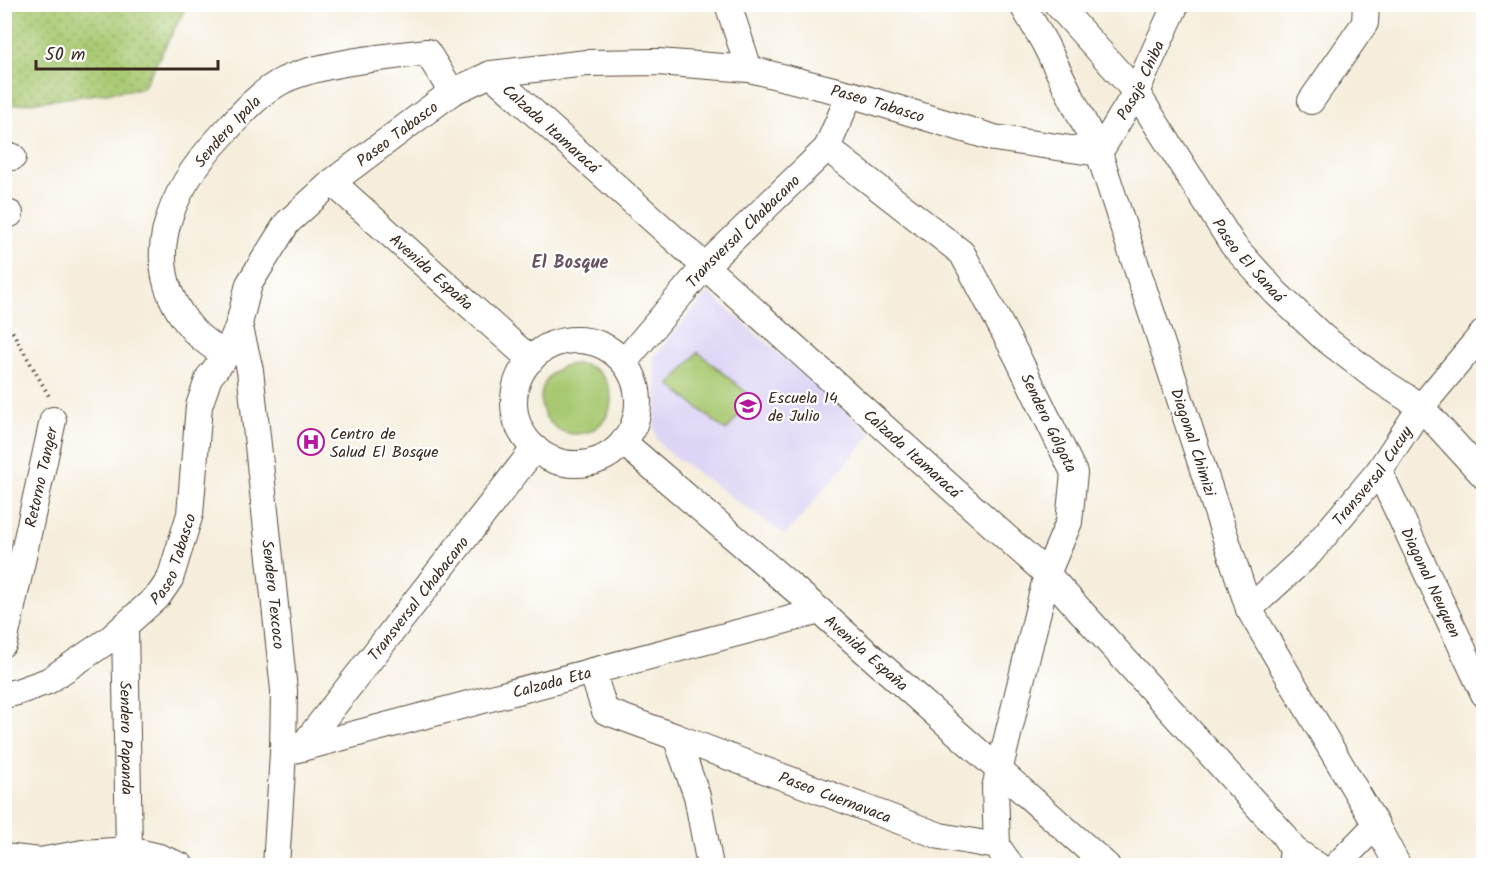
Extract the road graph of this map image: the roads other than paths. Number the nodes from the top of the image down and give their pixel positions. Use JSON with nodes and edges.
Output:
{"nodes":[{"id":1,"x":728,"y":4,"type":"edge"},
{"id":2,"x":1022,"y":4,"type":"edge"},
{"id":3,"x":1057,"y":4,"type":"edge"},
{"id":4,"x":1176,"y":4,"type":"edge"},
{"id":5,"x":1366,"y":4,"type":"edge"},
{"id":6,"x":749,"y":69,"type":"junction"},
{"id":7,"x":491,"y":74,"type":"junction"},
{"id":8,"x":452,"y":92,"type":"junction"},
{"id":9,"x":1136,"y":92,"type":"junction"},
{"id":10,"x":850,"y":93,"type":"junction"},
{"id":11,"x":1311,"y":101,"type":"dead end"},
{"id":12,"x":827,"y":148,"type":"junction"},
{"id":13,"x":1099,"y":153,"type":"junction"},
{"id":14,"x":332,"y":182,"type":"junction"},
{"id":15,"x":705,"y":266,"type":"junction"},
{"id":16,"x":239,"y":324,"type":"junction"},
{"id":17,"x":1484,"y":332,"type":"edge"},
{"id":18,"x":226,"y":356,"type":"junction"},
{"id":19,"x":531,"y":360,"type":"junction"},
{"id":20,"x":624,"y":362,"type":"junction"},
{"id":21,"x":1421,"y":407,"type":"junction"},
{"id":22,"x":53,"y":420,"type":"road end"},
{"id":23,"x":623,"y":442,"type":"junction"},
{"id":24,"x":535,"y":448,"type":"junction"},
{"id":25,"x":1379,"y":471,"type":"junction"},
{"id":26,"x":1484,"y":476,"type":"edge"},
{"id":27,"x":1047,"y":574,"type":"junction"},
{"id":28,"x":10,"y":591,"type":"edge"},
{"id":29,"x":1249,"y":609,"type":"junction"},
{"id":30,"x":820,"y":611,"type":"junction"},
{"id":31,"x":125,"y":626,"type":"junction"},
{"id":32,"x":4,"y":643,"type":"edge"},
{"id":33,"x":592,"y":671,"type":"junction"},
{"id":34,"x":1484,"y":694,"type":"edge"},
{"id":35,"x":4,"y":695,"type":"edge"},
{"id":36,"x":676,"y":737,"type":"junction"},
{"id":37,"x":292,"y":751,"type":"junction"},
{"id":38,"x":999,"y":769,"type":"junction"},
{"id":39,"x":1376,"y":825,"type":"junction"},
{"id":40,"x":129,"y":850,"type":"junction"},
{"id":41,"x":1004,"y":856,"type":"edge"},
{"id":42,"x":4,"y":857,"type":"edge"},
{"id":43,"x":1292,"y":857,"type":"edge"},
{"id":44,"x":181,"y":866,"type":"edge"},
{"id":45,"x":276,"y":866,"type":"edge"},
{"id":46,"x":710,"y":866,"type":"edge"},
{"id":47,"x":1107,"y":866,"type":"edge"},
{"id":48,"x":1318,"y":866,"type":"edge"},
{"id":49,"x":1336,"y":866,"type":"edge"},
{"id":50,"x":1398,"y":866,"type":"edge"}],
"edges":[{"from":1,"to":6,"type":"street"},
{"from":2,"to":13,"type":"street","name":"Diagonal Chimizi"},
{"from":3,"to":9,"type":"street","name":"Paseo El Sanaá"},
{"from":4,"to":9,"type":"street","name":"Pasaje Chiba"},
{"from":5,"to":11,"type":"street"},
{"from":6,"to":7,"type":"street","name":"Paseo Tabasco"},
{"from":6,"to":10,"type":"street","name":"Paseo Tabasco"},
{"from":7,"to":8,"type":"street","name":"Paseo Tabasco"},
{"from":7,"to":15,"type":"street","name":"Calzada Itamaracá"},
{"from":8,"to":14,"type":"street","name":"Paseo Tabasco"},
{"from":8,"to":18,"type":"street","name":"Sendero Ipala"},
{"from":9,"to":13,"type":"street","name":"Pasaje Chiba"},
{"from":9,"to":21,"type":"street","name":"Paseo El Sanaá"},
{"from":10,"to":12,"type":"street","name":"Transversal Chabacano"},
{"from":10,"to":13,"type":"street","name":"Paseo Tabasco"},
{"from":12,"to":15,"type":"street","name":"Transversal Chabacano"},
{"from":12,"to":27,"type":"street","name":"Sendero Gólgota"},
{"from":13,"to":29,"type":"street","name":"Diagonal Chimizi"},
{"from":14,"to":16,"type":"street","name":"Paseo Tabasco"},
{"from":14,"to":19,"type":"street","name":"Avenida España"},
{"from":15,"to":20,"type":"street","name":"Transversal Chabacano"},
{"from":15,"to":27,"type":"street","name":"Calzada Itamaracá"},
{"from":16,"to":18,"type":"street","name":"Paseo Tabasco"},
{"from":16,"to":37,"type":"street","name":"Sendero Texcoco"},
{"from":17,"to":21,"type":"street","name":"Transversal Cucuy"},
{"from":18,"to":31,"type":"street","name":"Paseo Tabasco"},
{"from":19,"to":20,"type":"street"},
{"from":19,"to":24,"type":"street"},
{"from":20,"to":23,"type":"street"},
{"from":21,"to":25,"type":"street","name":"Transversal Cucuy"},
{"from":21,"to":26,"type":"street","name":"Paseo El Sanaá"},
{"from":22,"to":28,"type":"street","name":"Retorno Tanger"},
{"from":23,"to":24,"type":"street"},
{"from":23,"to":30,"type":"street","name":"Avenida España"},
{"from":24,"to":37,"type":"street","name":"Transversal Chabacano"},
{"from":25,"to":29,"type":"street","name":"Transversal Cucuy"},
{"from":25,"to":34,"type":"street","name":"Diagonal Neuquen"},
{"from":27,"to":38,"type":"street","name":"Sendero Gólgota"},
{"from":27,"to":43,"type":"street","name":"Calzada Itamaracá"},
{"from":28,"to":32,"type":"street","name":"Retorno Tanger"},
{"from":29,"to":39,"type":"street","name":"Diagonal Chimizi"},
{"from":30,"to":33,"type":"street","name":"Calzada Eta"},
{"from":30,"to":38,"type":"street","name":"Avenida España"},
{"from":31,"to":35,"type":"street","name":"Paseo Tabasco"},
{"from":31,"to":40,"type":"street","name":"Sendero Papanda"},
{"from":33,"to":36,"type":"street","name":"Paseo Cuernavaca"},
{"from":33,"to":37,"type":"street","name":"Calzada Eta"},
{"from":36,"to":41,"type":"street","name":"Paseo Cuernavaca"},
{"from":36,"to":46,"type":"street"},
{"from":37,"to":45,"type":"street","name":"Sendero Texcoco"},
{"from":38,"to":41,"type":"street","name":"Sendero Gólgota"},
{"from":38,"to":47,"type":"street","name":"Avenida España"},
{"from":39,"to":49,"type":"street"},
{"from":39,"to":50,"type":"street","name":"Diagonal Chimizi"},
{"from":40,"to":42,"type":"street"},
{"from":40,"to":44,"type":"street"},
{"from":43,"to":48,"type":"street","name":"Calzada Itamaracá"}]}
